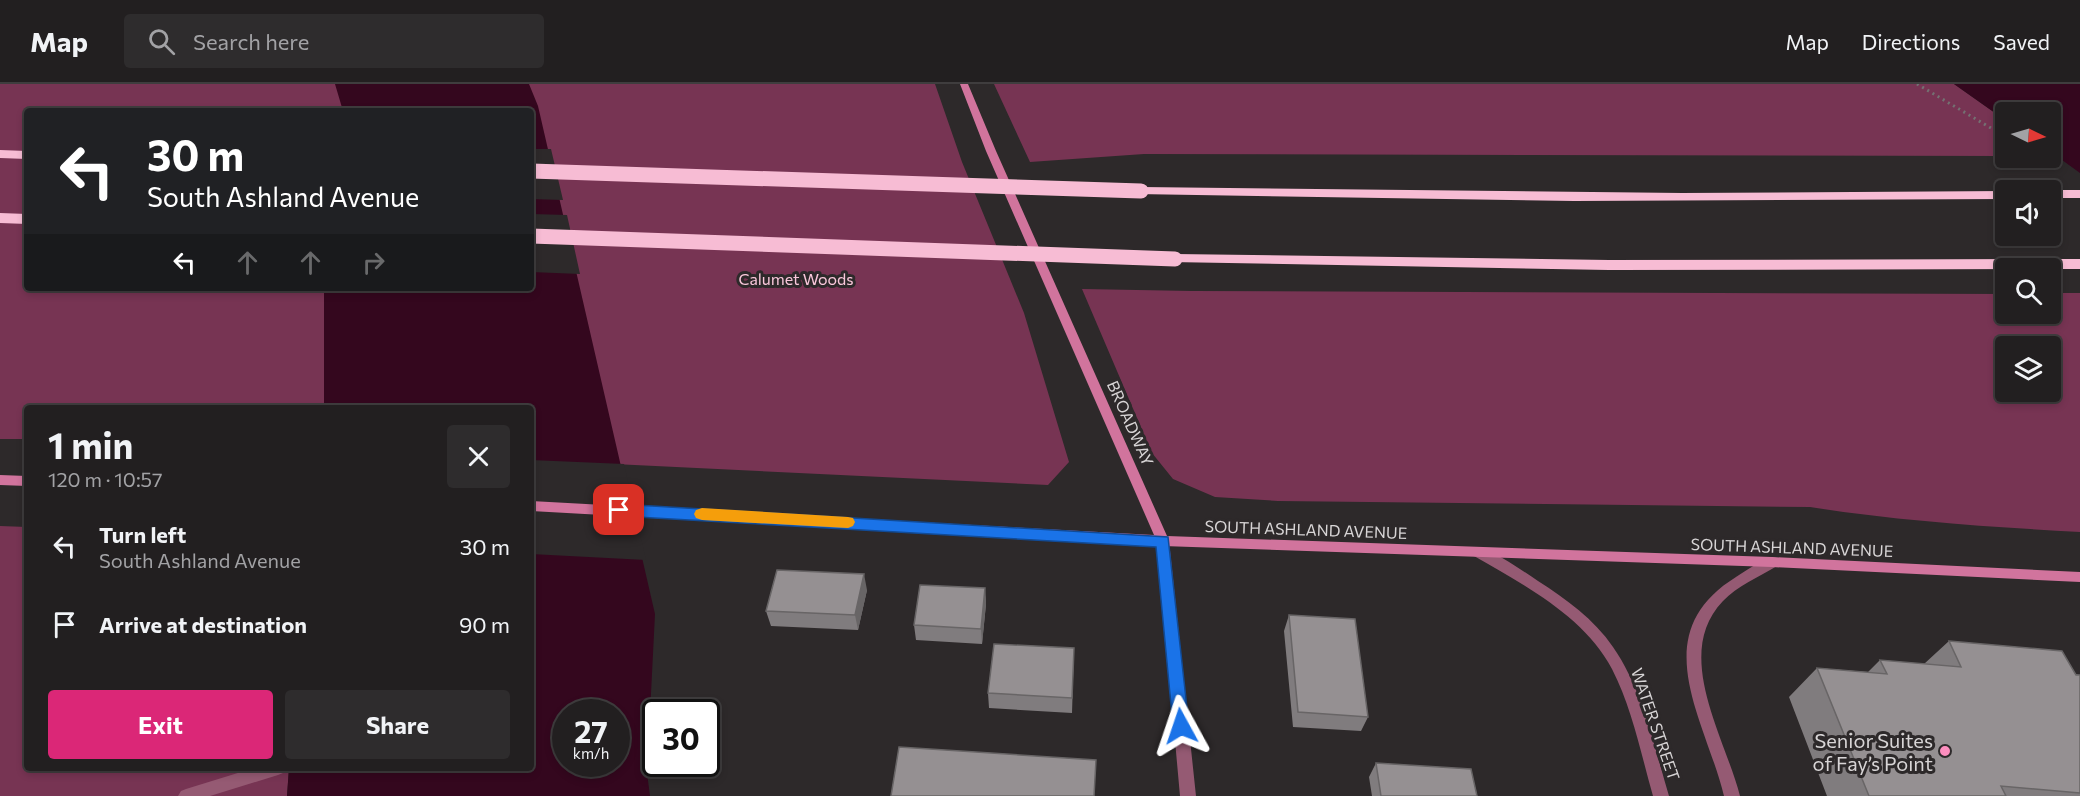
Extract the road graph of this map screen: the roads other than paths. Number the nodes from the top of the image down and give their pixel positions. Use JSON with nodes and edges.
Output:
{"nodes":[{"id":1,"x":964,"y":84,"type":"edge"},
{"id":2,"x":0,"y":154,"type":"edge"},
{"id":3,"x":24,"y":155,"type":"edge"},
{"id":4,"x":534,"y":171,"type":"edge"},
{"id":5,"x":2061,"y":194,"type":"edge"},
{"id":6,"x":2080,"y":194,"type":"edge"},
{"id":7,"x":1995,"y":195,"type":"edge"},
{"id":8,"x":0,"y":218,"type":"edge"},
{"id":9,"x":24,"y":219,"type":"edge"},
{"id":10,"x":534,"y":236,"type":"edge"},
{"id":11,"x":2080,"y":264,"type":"edge"},
{"id":12,"x":0,"y":480,"type":"edge"},
{"id":13,"x":24,"y":481,"type":"edge"},
{"id":14,"x":534,"y":506,"type":"edge"},
{"id":15,"x":1163,"y":541,"type":"junction"},
{"id":16,"x":1479,"y":552,"type":"junction"},
{"id":17,"x":1772,"y":562,"type":"junction"},
{"id":18,"x":2080,"y":577,"type":"edge"},
{"id":19,"x":268,"y":771,"type":"edge"},
{"id":20,"x":186,"y":796,"type":"edge"},
{"id":21,"x":1188,"y":796,"type":"edge"},
{"id":22,"x":1661,"y":796,"type":"edge"},
{"id":23,"x":1732,"y":796,"type":"edge"}],
"edges":[{"from":1,"to":15,"type":"main road","name":"BROADWAY"},
{"from":2,"to":3,"type":"highway"},
{"from":4,"to":7,"type":"highway","bridge":true},
{"from":5,"to":6,"type":"highway"},
{"from":8,"to":9,"type":"highway"},
{"from":10,"to":11,"type":"highway","bridge":true},
{"from":12,"to":13,"type":"main road"},
{"from":14,"to":15,"type":"main road","name":"SOUTH ASHLAND AVENUE"},
{"from":15,"to":16,"type":"main road","name":"SOUTH ASHLAND AVENUE"},
{"from":15,"to":21,"type":"street","name":"BROADWAY"},
{"from":16,"to":17,"type":"main road","name":"SOUTH ASHLAND AVENUE"},
{"from":16,"to":22,"type":"street","name":"WATER STREET"},
{"from":17,"to":18,"type":"main road","name":"SOUTH ASHLAND AVENUE"},
{"from":17,"to":23,"type":"street"},
{"from":19,"to":20,"type":"street"}]}
